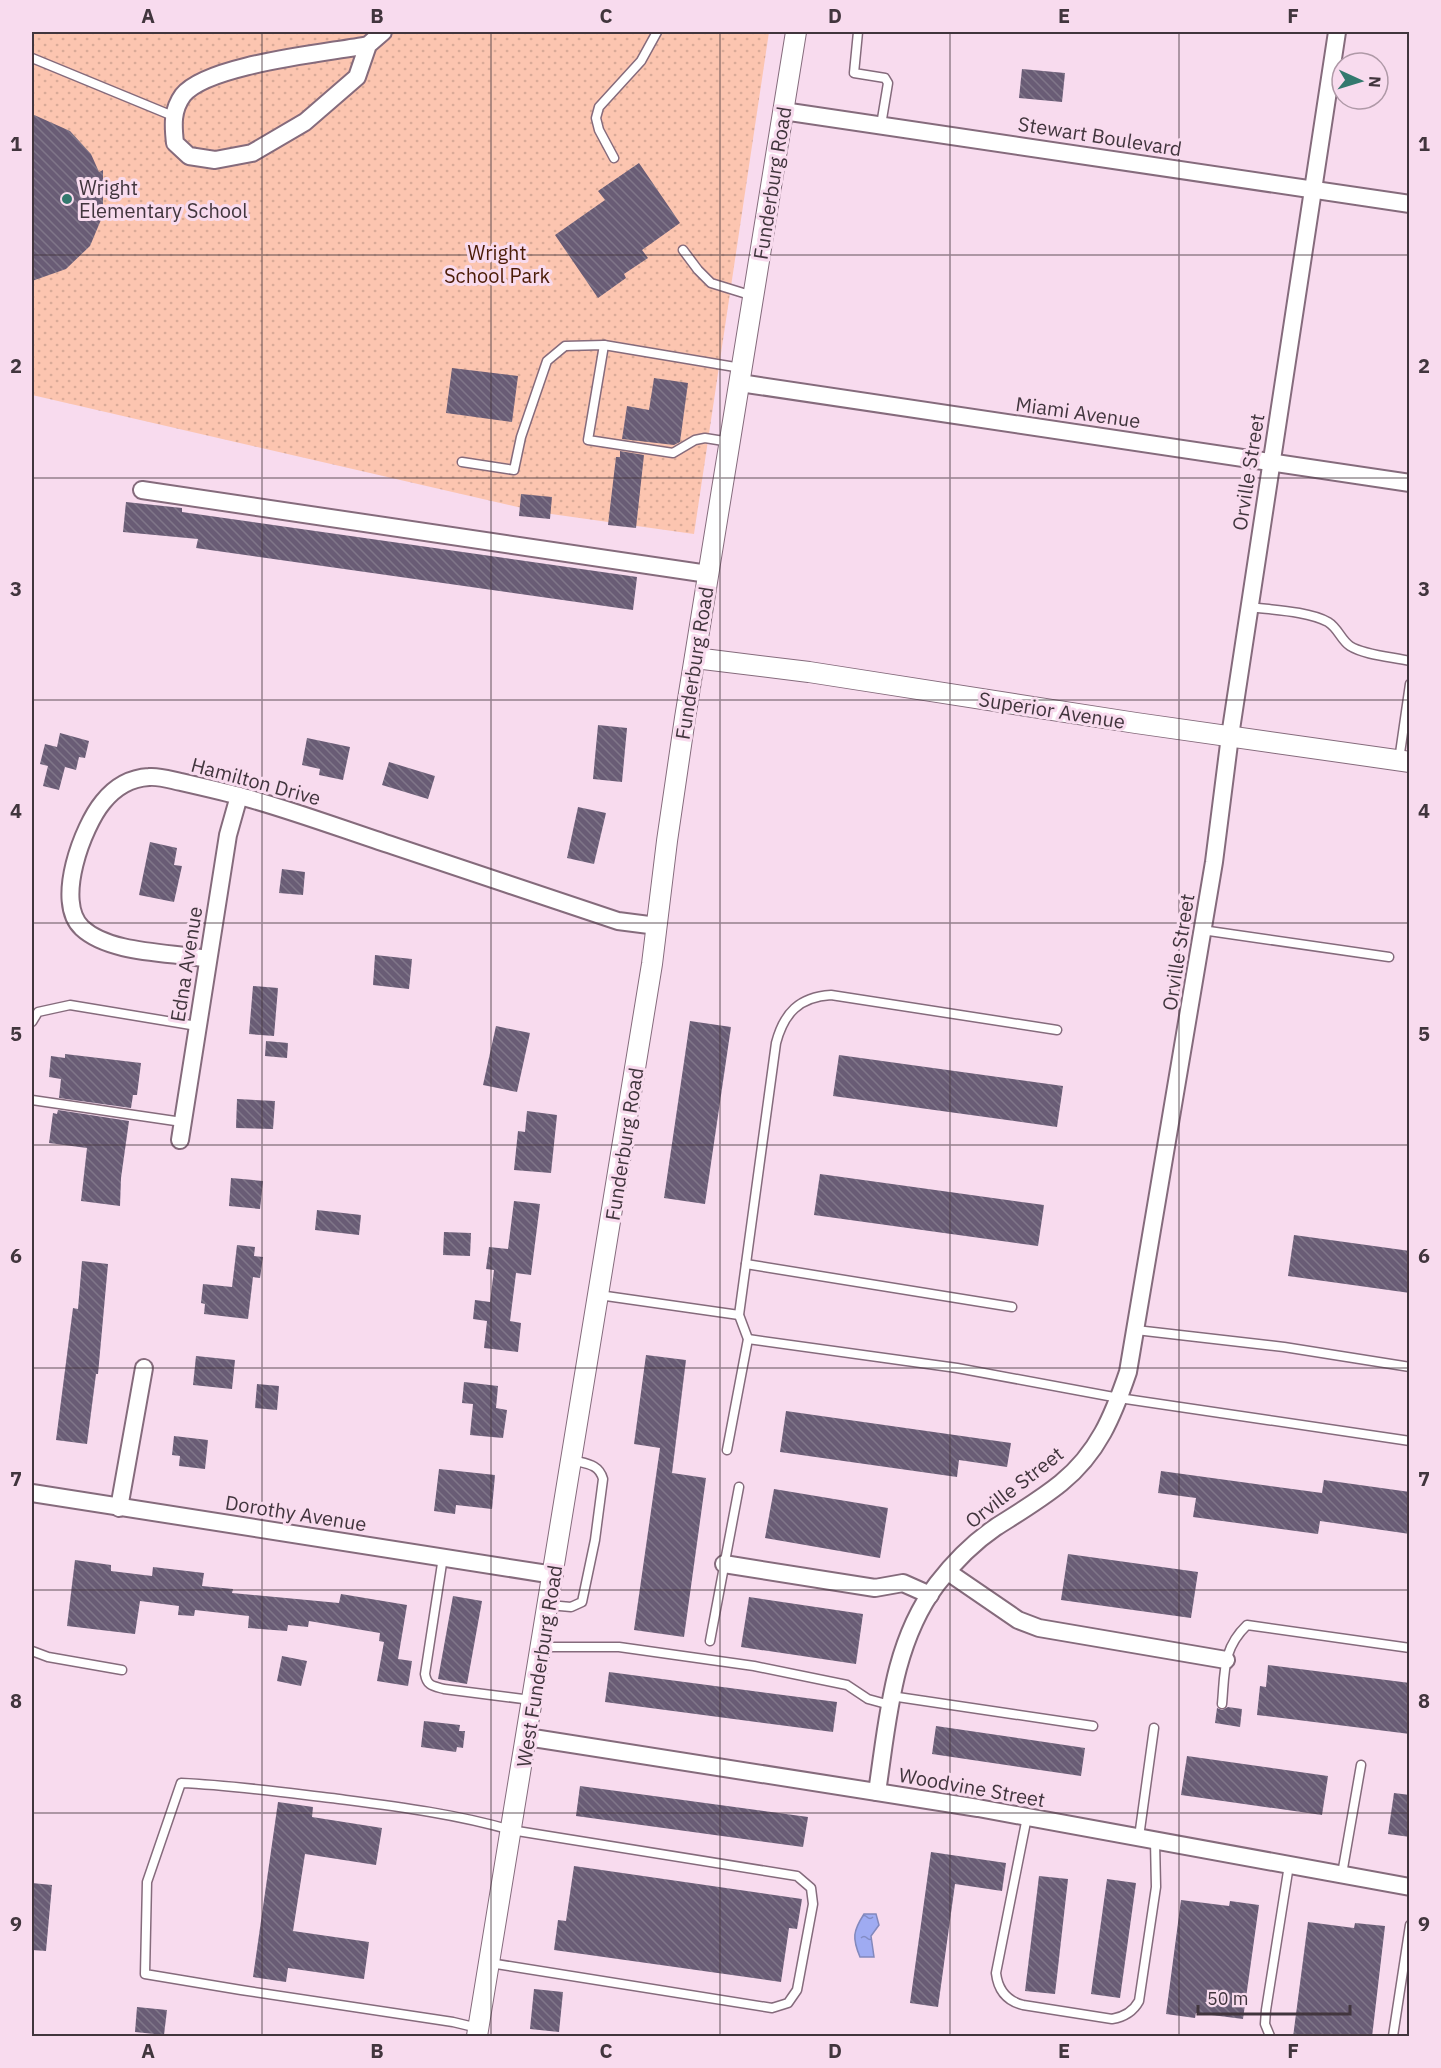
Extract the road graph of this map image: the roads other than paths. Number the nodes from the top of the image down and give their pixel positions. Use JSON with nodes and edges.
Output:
{"nodes":[{"id":1,"x":383,"y":32,"type":"edge"},
{"id":2,"x":657,"y":32,"type":"edge"},
{"id":3,"x":796,"y":32,"type":"edge"},
{"id":4,"x":858,"y":32,"type":"edge"},
{"id":5,"x":1336,"y":32,"type":"edge"},
{"id":6,"x":368,"y":45,"type":"junction"},
{"id":7,"x":32,"y":58,"type":"edge"},
{"id":8,"x":783,"y":111,"type":"junction"},
{"id":9,"x":173,"y":116,"type":"junction"},
{"id":10,"x":881,"y":125,"type":"junction"},
{"id":11,"x":615,"y":158,"type":"dead end"},
{"id":12,"x":1312,"y":189,"type":"junction"},
{"id":13,"x":1410,"y":204,"type":"edge"},
{"id":14,"x":683,"y":250,"type":"dead end"},
{"id":15,"x":753,"y":297,"type":"junction"},
{"id":16,"x":604,"y":345,"type":"junction"},
{"id":17,"x":741,"y":375,"type":"junction"},
{"id":18,"x":730,"y":442,"type":"junction"},
{"id":19,"x":462,"y":462,"type":"dead end"},
{"id":20,"x":1271,"y":462,"type":"junction"},
{"id":21,"x":1410,"y":483,"type":"edge"},
{"id":22,"x":142,"y":490,"type":"dead end"},
{"id":23,"x":708,"y":574,"type":"junction"},
{"id":24,"x":1250,"y":607,"type":"junction"},
{"id":25,"x":695,"y":658,"type":"junction"},
{"id":26,"x":1410,"y":661,"type":"edge"},
{"id":27,"x":1410,"y":684,"type":"edge"},
{"id":28,"x":1230,"y":736,"type":"junction"},
{"id":29,"x":1404,"y":761,"type":"edge"},
{"id":30,"x":239,"y":796,"type":"junction"},
{"id":31,"x":657,"y":926,"type":"junction"},
{"id":32,"x":1202,"y":930,"type":"junction"},
{"id":33,"x":1389,"y":957,"type":"dead end"},
{"id":34,"x":208,"y":959,"type":"junction"},
{"id":35,"x":32,"y":1022,"type":"edge"},
{"id":36,"x":198,"y":1026,"type":"junction"},
{"id":37,"x":1057,"y":1030,"type":"dead end"},
{"id":38,"x":32,"y":1100,"type":"edge"},
{"id":39,"x":182,"y":1122,"type":"junction"},
{"id":40,"x":180,"y":1140,"type":"dead end"},
{"id":41,"x":746,"y":1264,"type":"junction"},
{"id":42,"x":599,"y":1295,"type":"junction"},
{"id":43,"x":1012,"y":1307,"type":"dead end"},
{"id":44,"x":739,"y":1315,"type":"junction"},
{"id":45,"x":1136,"y":1330,"type":"junction"},
{"id":46,"x":748,"y":1339,"type":"junction"},
{"id":47,"x":1410,"y":1367,"type":"edge"},
{"id":48,"x":144,"y":1368,"type":"dead end"},
{"id":49,"x":1119,"y":1398,"type":"junction"},
{"id":50,"x":1410,"y":1441,"type":"edge"},
{"id":51,"x":727,"y":1450,"type":"dead end"},
{"id":52,"x":572,"y":1461,"type":"junction"},
{"id":53,"x":739,"y":1487,"type":"dead end"},
{"id":54,"x":32,"y":1493,"type":"edge"},
{"id":55,"x":119,"y":1508,"type":"junction"},
{"id":56,"x":443,"y":1557,"type":"junction"},
{"id":57,"x":724,"y":1564,"type":"junction"},
{"id":58,"x":948,"y":1572,"type":"junction"},
{"id":59,"x":554,"y":1575,"type":"junction"},
{"id":60,"x":930,"y":1595,"type":"junction"},
{"id":61,"x":549,"y":1605,"type":"junction"},
{"id":62,"x":710,"y":1641,"type":"dead end"},
{"id":63,"x":542,"y":1647,"type":"junction"},
{"id":64,"x":1410,"y":1648,"type":"edge"},
{"id":65,"x":32,"y":1651,"type":"edge"},
{"id":66,"x":1226,"y":1660,"type":"junction"},
{"id":67,"x":122,"y":1670,"type":"dead end"},
{"id":68,"x":533,"y":1700,"type":"junction"},
{"id":69,"x":891,"y":1701,"type":"junction"},
{"id":70,"x":1222,"y":1704,"type":"dead end"},
{"id":71,"x":1093,"y":1726,"type":"dead end"},
{"id":72,"x":1154,"y":1728,"type":"dead end"},
{"id":73,"x":527,"y":1737,"type":"junction"},
{"id":74,"x":1361,"y":1765,"type":"dead end"},
{"id":75,"x":877,"y":1792,"type":"junction"},
{"id":76,"x":1027,"y":1817,"type":"junction"},
{"id":77,"x":511,"y":1830,"type":"junction"},
{"id":78,"x":1147,"y":1839,"type":"junction"},
{"id":79,"x":1289,"y":1865,"type":"junction"},
{"id":80,"x":1342,"y":1874,"type":"junction"},
{"id":81,"x":1410,"y":1887,"type":"edge"},
{"id":82,"x":1410,"y":1925,"type":"edge"},
{"id":83,"x":490,"y":1963,"type":"junction"},
{"id":84,"x":478,"y":2032,"type":"edge"},
{"id":85,"x":1270,"y":2037,"type":"edge"},
{"id":86,"x":1393,"y":2037,"type":"edge"}],
"edges":[{"from":1,"to":6,"type":"street"},
{"from":2,"to":11,"type":"lane"},
{"from":3,"to":8,"type":"street","name":"Funderburg Road"},
{"from":4,"to":10,"type":"lane"},
{"from":5,"to":12,"type":"street","name":"Orville Street"},
{"from":6,"to":9,"type":"street"},
{"from":6,"to":9,"type":"street"},
{"from":7,"to":9,"type":"lane"},
{"from":8,"to":10,"type":"street","name":"Stewart Boulevard"},
{"from":8,"to":15,"type":"street","name":"Funderburg Road"},
{"from":10,"to":12,"type":"street","name":"Stewart Boulevard"},
{"from":12,"to":13,"type":"street","name":"Stewart Boulevard"},
{"from":12,"to":20,"type":"street","name":"Orville Street"},
{"from":14,"to":15,"type":"lane"},
{"from":15,"to":17,"type":"street","name":"Funderburg Road"},
{"from":16,"to":17,"type":"lane"},
{"from":16,"to":18,"type":"lane"},
{"from":16,"to":19,"type":"lane"},
{"from":17,"to":18,"type":"street","name":"Funderburg Road"},
{"from":17,"to":20,"type":"street","name":"Miami Avenue"},
{"from":18,"to":23,"type":"street","name":"Funderburg Road"},
{"from":20,"to":21,"type":"street","name":"Miami Avenue"},
{"from":20,"to":24,"type":"street","name":"Orville Street"},
{"from":22,"to":23,"type":"street"},
{"from":23,"to":25,"type":"street","name":"Funderburg Road"},
{"from":24,"to":26,"type":"lane"},
{"from":24,"to":28,"type":"street","name":"Orville Street"},
{"from":25,"to":28,"type":"street","name":"Superior Avenue"},
{"from":25,"to":31,"type":"street","name":"Funderburg Road"},
{"from":27,"to":29,"type":"lane"},
{"from":28,"to":29,"type":"street","name":"Superior Avenue"},
{"from":28,"to":32,"type":"street","name":"Orville Street"},
{"from":30,"to":31,"type":"street","name":"Hamilton Drive"},
{"from":30,"to":34,"type":"street","name":"Edna Avenue"},
{"from":30,"to":34,"type":"street","name":"Hamilton Drive"},
{"from":31,"to":42,"type":"street","name":"Funderburg Road"},
{"from":32,"to":33,"type":"lane"},
{"from":32,"to":45,"type":"street","name":"Orville Street"},
{"from":34,"to":36,"type":"street","name":"Edna Avenue"},
{"from":35,"to":36,"type":"lane"},
{"from":36,"to":39,"type":"street","name":"Edna Avenue"},
{"from":37,"to":41,"type":"lane"},
{"from":38,"to":39,"type":"lane"},
{"from":39,"to":40,"type":"street","name":"Edna Avenue"},
{"from":41,"to":43,"type":"lane"},
{"from":41,"to":44,"type":"lane"},
{"from":42,"to":44,"type":"lane"},
{"from":42,"to":52,"type":"street","name":"West Funderburg Road"},
{"from":44,"to":46,"type":"lane"},
{"from":45,"to":47,"type":"lane"},
{"from":45,"to":49,"type":"street","name":"Orville Street"},
{"from":46,"to":49,"type":"lane"},
{"from":46,"to":51,"type":"lane"},
{"from":48,"to":55,"type":"street"},
{"from":49,"to":50,"type":"lane"},
{"from":49,"to":58,"type":"street","name":"Orville Street"},
{"from":52,"to":59,"type":"street","name":"West Funderburg Road"},
{"from":52,"to":61,"type":"lane"},
{"from":53,"to":57,"type":"lane"},
{"from":54,"to":55,"type":"street","name":"Dorothy Avenue"},
{"from":55,"to":56,"type":"street","name":"Dorothy Avenue"},
{"from":56,"to":59,"type":"street","name":"Dorothy Avenue"},
{"from":56,"to":68,"type":"lane"},
{"from":57,"to":60,"type":"street"},
{"from":57,"to":62,"type":"lane"},
{"from":58,"to":60,"type":"street","name":"Orville Street"},
{"from":58,"to":66,"type":"street"},
{"from":59,"to":61,"type":"street","name":"West Funderburg Road"},
{"from":60,"to":69,"type":"street","name":"Orville Street"},
{"from":61,"to":63,"type":"street","name":"West Funderburg Road"},
{"from":63,"to":68,"type":"street","name":"West Funderburg Road"},
{"from":63,"to":69,"type":"lane"},
{"from":64,"to":66,"type":"lane"},
{"from":65,"to":67,"type":"lane"},
{"from":66,"to":70,"type":"lane"},
{"from":68,"to":73,"type":"street","name":"West Funderburg Road"},
{"from":69,"to":71,"type":"lane"},
{"from":69,"to":75,"type":"street","name":"Orville Street"},
{"from":72,"to":78,"type":"lane"},
{"from":73,"to":75,"type":"street","name":"Woodvine Street"},
{"from":73,"to":77,"type":"street","name":"West Funderburg Road"},
{"from":74,"to":80,"type":"lane"},
{"from":75,"to":76,"type":"street","name":"Woodvine Street"},
{"from":76,"to":78,"type":"street","name":"Woodvine Street"},
{"from":76,"to":78,"type":"lane"},
{"from":77,"to":83,"type":"street","name":"West Funderburg Road"},
{"from":77,"to":83,"type":"lane"},
{"from":77,"to":84,"type":"lane"},
{"from":78,"to":79,"type":"street","name":"Woodvine Street"},
{"from":79,"to":80,"type":"street","name":"Woodvine Street"},
{"from":79,"to":85,"type":"lane"},
{"from":80,"to":81,"type":"street","name":"Woodvine Street"},
{"from":82,"to":86,"type":"lane"},
{"from":83,"to":84,"type":"street","name":"West Funderburg Road"}]}
